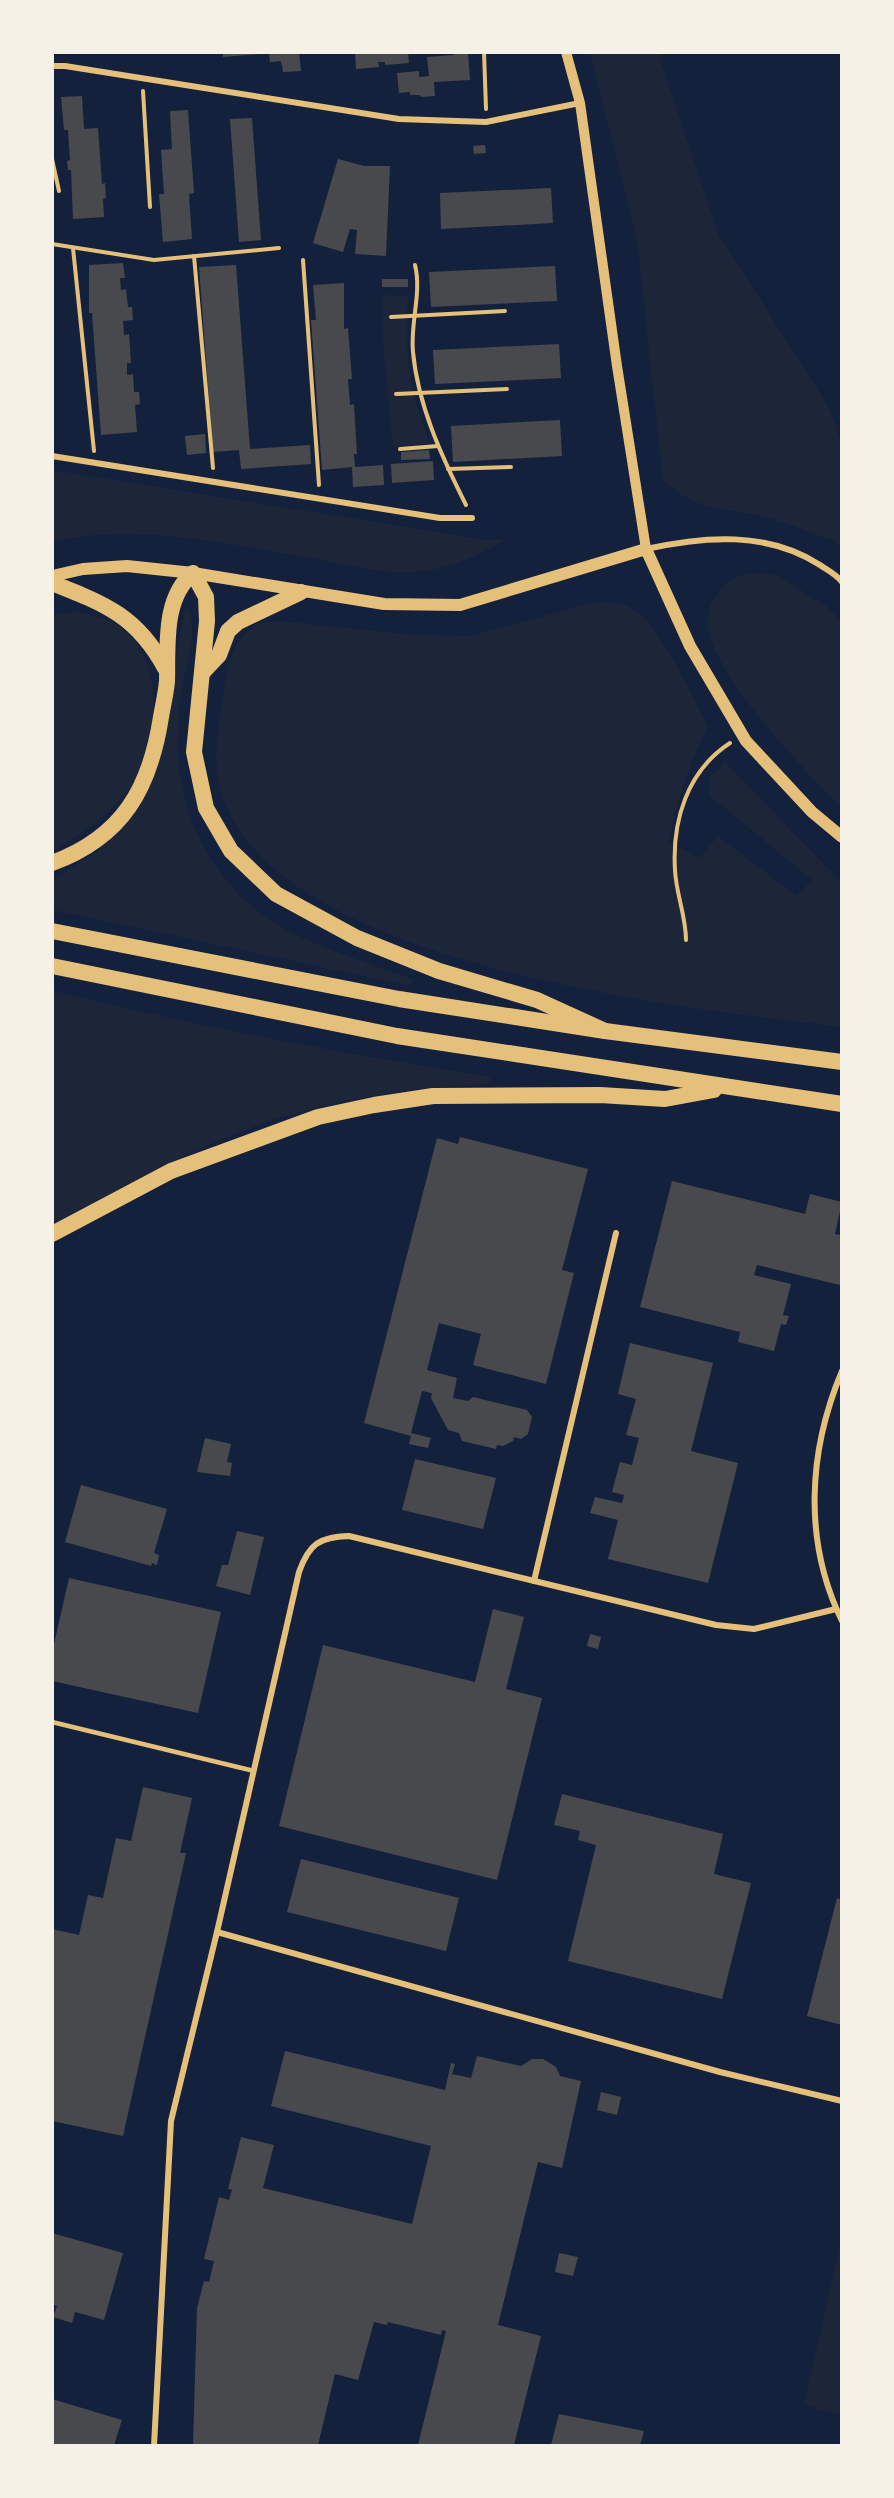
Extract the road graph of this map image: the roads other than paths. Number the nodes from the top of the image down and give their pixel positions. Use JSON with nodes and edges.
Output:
{"nodes":[{"id":1,"x":566,"y":52,"type":"edge"},
{"id":2,"x":52,"y":66,"type":"edge"},
{"id":3,"x":580,"y":103,"type":"junction"},
{"id":4,"x":52,"y":456,"type":"edge"},
{"id":5,"x":472,"y":518,"type":"road end"},
{"id":6,"x":646,"y":549,"type":"junction"},
{"id":7,"x":193,"y":573,"type":"junction"},
{"id":8,"x":52,"y":576,"type":"edge"},
{"id":9,"x":842,"y":582,"type":"edge"},
{"id":10,"x":52,"y":583,"type":"edge"},
{"id":11,"x":301,"y":592,"type":"junction"},
{"id":12,"x":165,"y":668,"type":"junction"},
{"id":13,"x":202,"y":673,"type":"junction"},
{"id":14,"x":842,"y":837,"type":"edge"},
{"id":15,"x":52,"y":863,"type":"edge"},
{"id":16,"x":52,"y":931,"type":"edge"},
{"id":17,"x":52,"y":966,"type":"edge"},
{"id":18,"x":605,"y":1031,"type":"junction"},
{"id":19,"x":842,"y":1062,"type":"edge"},
{"id":20,"x":726,"y":1088,"type":"junction"},
{"id":21,"x":842,"y":1104,"type":"edge"},
{"id":22,"x":616,"y":1233,"type":"dead end"},
{"id":23,"x":52,"y":1234,"type":"edge"},
{"id":24,"x":842,"y":1371,"type":"edge"},
{"id":25,"x":534,"y":1581,"type":"junction"},
{"id":26,"x":839,"y":1608,"type":"edge"},
{"id":27,"x":842,"y":1621,"type":"edge"},
{"id":28,"x":52,"y":1722,"type":"edge"},
{"id":29,"x":254,"y":1771,"type":"junction"},
{"id":30,"x":218,"y":1932,"type":"junction"},
{"id":31,"x":842,"y":2101,"type":"edge"},
{"id":32,"x":154,"y":2445,"type":"edge"}],
"edges":[{"from":1,"to":3,"type":"street"},
{"from":2,"to":3,"type":"street"},
{"from":3,"to":6,"type":"street"},
{"from":4,"to":5,"type":"street"},
{"from":6,"to":9,"type":"street"},
{"from":6,"to":11,"type":"main road"},
{"from":6,"to":14,"type":"main road"},
{"from":7,"to":8,"type":"main road"},
{"from":7,"to":11,"type":"main road"},
{"from":7,"to":12,"type":"highway"},
{"from":7,"to":13,"type":"highway"},
{"from":10,"to":12,"type":"highway"},
{"from":11,"to":13,"type":"highway"},
{"from":12,"to":15,"type":"highway"},
{"from":13,"to":18,"type":"highway"},
{"from":16,"to":18,"type":"highway"},
{"from":17,"to":20,"type":"highway"},
{"from":18,"to":19,"type":"highway"},
{"from":20,"to":21,"type":"highway"},
{"from":20,"to":23,"type":"highway"},
{"from":22,"to":25,"type":"street"},
{"from":24,"to":26,"type":"street"},
{"from":25,"to":26,"type":"street"},
{"from":25,"to":29,"type":"street"},
{"from":26,"to":27,"type":"street"},
{"from":28,"to":29,"type":"lane"},
{"from":29,"to":30,"type":"street"},
{"from":30,"to":31,"type":"street"},
{"from":30,"to":32,"type":"street"}]}
